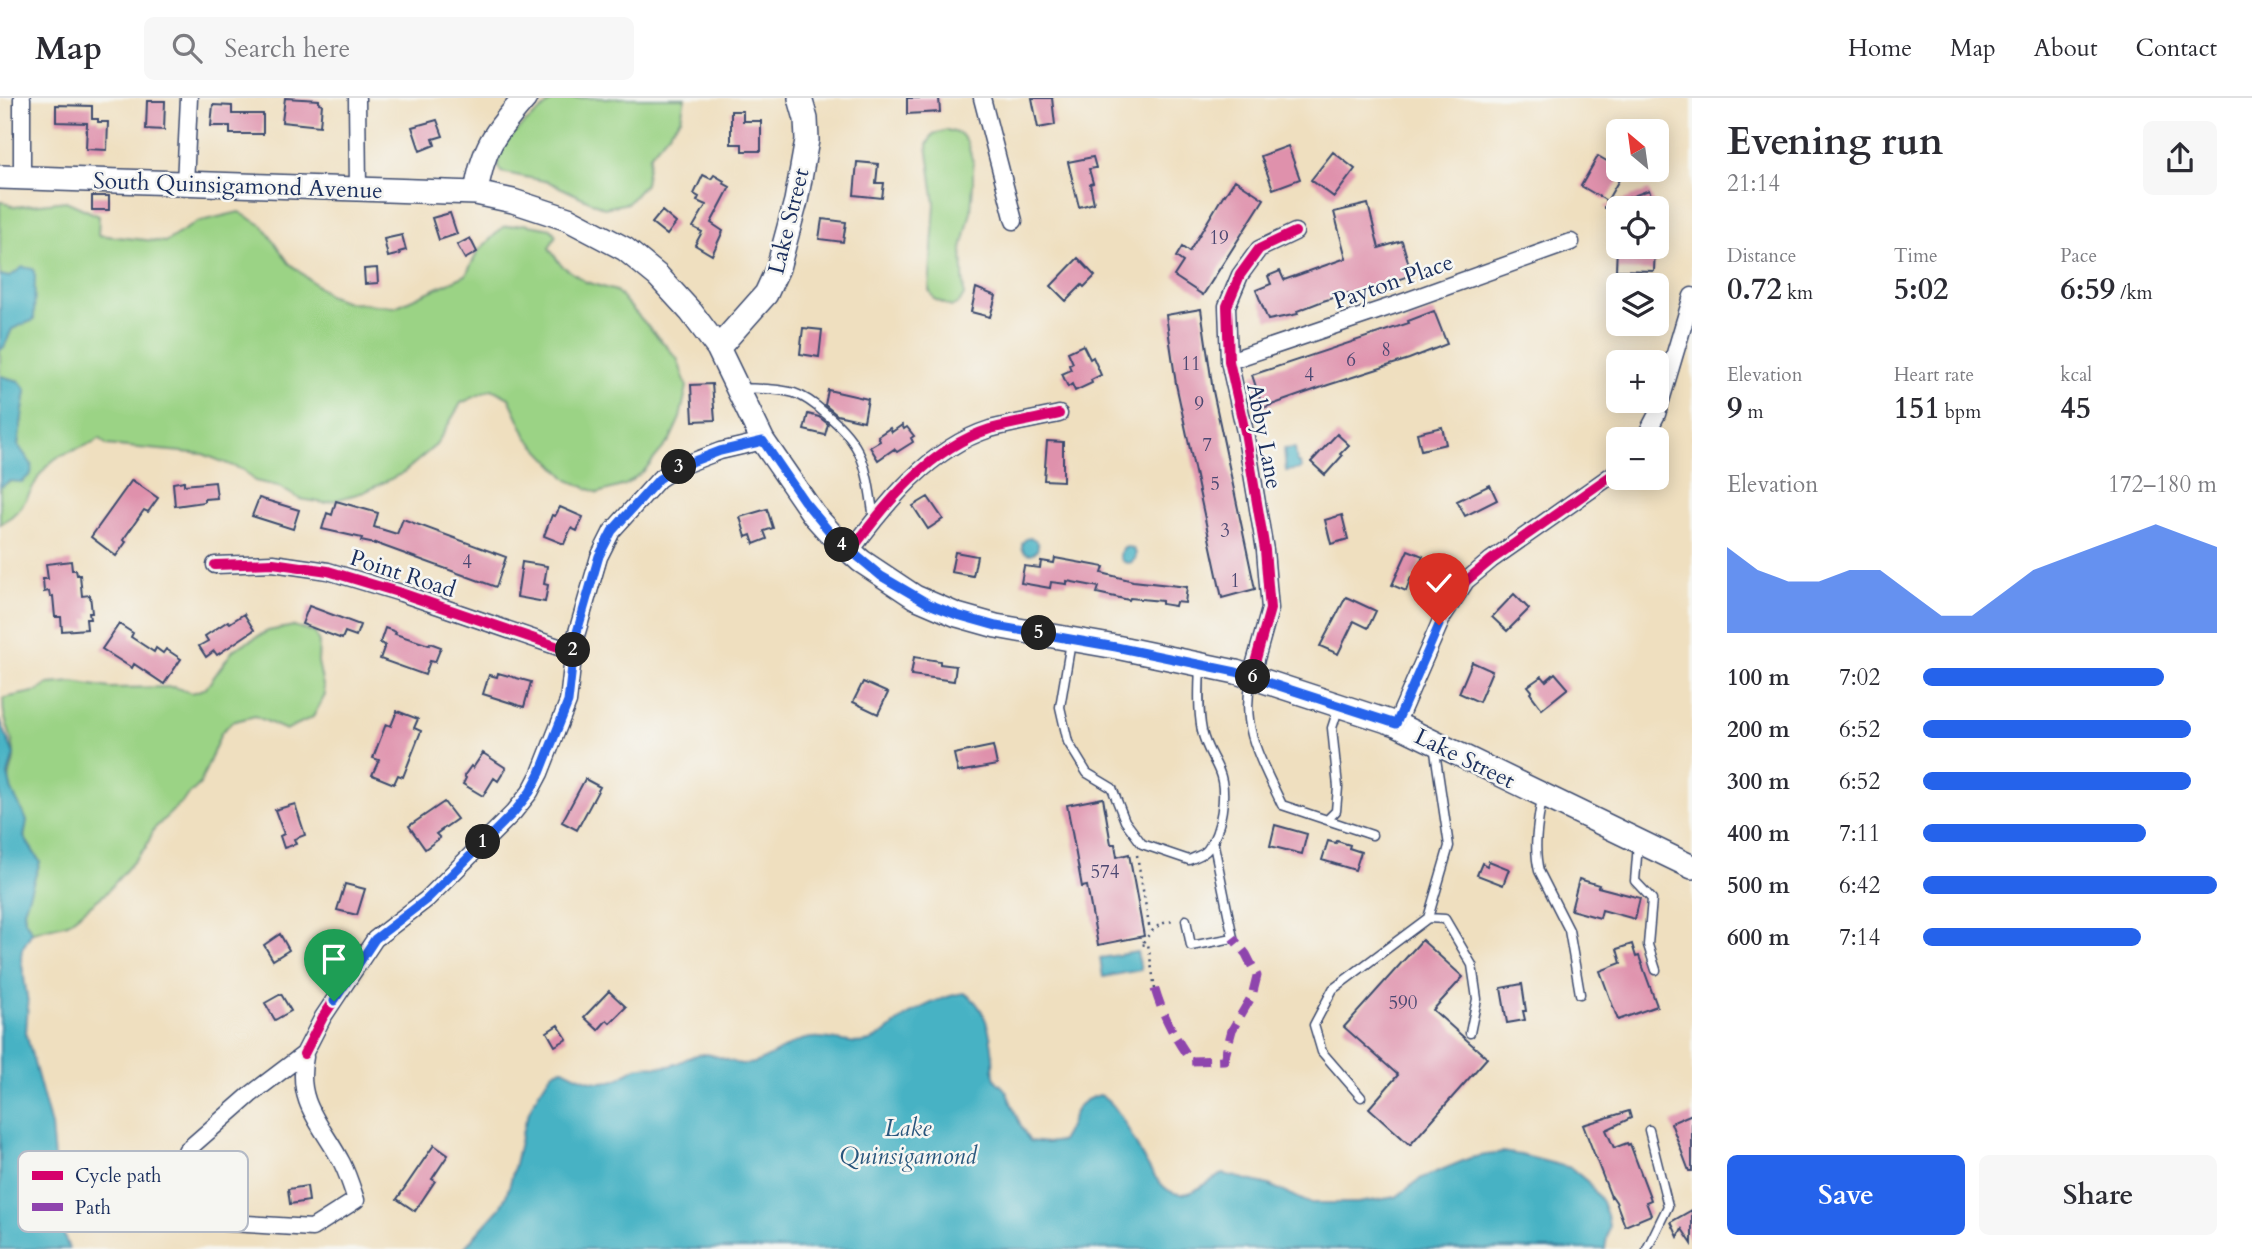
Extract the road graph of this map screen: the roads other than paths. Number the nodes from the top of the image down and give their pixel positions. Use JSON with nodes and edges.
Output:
{"nodes":[{"id":1,"x":22,"y":98,"type":"edge"},
{"id":2,"x":189,"y":98,"type":"edge"},
{"id":3,"x":357,"y":98,"type":"edge"},
{"id":4,"x":524,"y":98,"type":"edge"},
{"id":5,"x":982,"y":98,"type":"edge"},
{"id":6,"x":806,"y":100,"type":"edge"},
{"id":7,"x":11,"y":177,"type":"edge"},
{"id":8,"x":185,"y":184,"type":"junction"},
{"id":9,"x":358,"y":188,"type":"junction"},
{"id":10,"x":477,"y":193,"type":"junction"},
{"id":11,"x":1014,"y":221,"type":"dead end"},
{"id":12,"x":1295,"y":232,"type":"dead end"},
{"id":13,"x":1571,"y":242,"type":"dead end"},
{"id":14,"x":1692,"y":296,"type":"edge"},
{"id":15,"x":718,"y":348,"type":"junction"},
{"id":16,"x":1229,"y":361,"type":"junction"},
{"id":17,"x":738,"y":388,"type":"junction"},
{"id":18,"x":1059,"y":414,"type":"dead end"},
{"id":19,"x":1650,"y":427,"type":"edge"},
{"id":20,"x":763,"y":441,"type":"junction"},
{"id":21,"x":1606,"y":479,"type":"edge"},
{"id":22,"x":874,"y":519,"type":"junction"},
{"id":23,"x":850,"y":552,"type":"junction"},
{"id":24,"x":215,"y":565,"type":"dead end"},
{"id":25,"x":1071,"y":639,"type":"junction"},
{"id":26,"x":573,"y":652,"type":"junction"},
{"id":27,"x":1200,"y":664,"type":"junction"},
{"id":28,"x":1251,"y":677,"type":"junction"},
{"id":29,"x":1339,"y":705,"type":"junction"},
{"id":30,"x":1396,"y":724,"type":"junction"},
{"id":31,"x":1433,"y":743,"type":"junction"},
{"id":32,"x":1543,"y":795,"type":"junction"},
{"id":33,"x":1327,"y":820,"type":"junction"},
{"id":34,"x":1372,"y":835,"type":"dead end"},
{"id":35,"x":1213,"y":840,"type":"junction"},
{"id":36,"x":1638,"y":841,"type":"junction"},
{"id":37,"x":1692,"y":867,"type":"edge"},
{"id":38,"x":1427,"y":918,"type":"junction"},
{"id":39,"x":1186,"y":920,"type":"road end"},
{"id":40,"x":1656,"y":970,"type":"dead end"},
{"id":41,"x":1580,"y":994,"type":"dead end"},
{"id":42,"x":1470,"y":1033,"type":"dead end"},
{"id":43,"x":304,"y":1054,"type":"junction"},
{"id":44,"x":1361,"y":1097,"type":"dead end"},
{"id":45,"x":1649,"y":1130,"type":"dead end"},
{"id":46,"x":186,"y":1151,"type":"edge"},
{"id":47,"x":248,"y":1224,"type":"edge"},
{"id":48,"x":1647,"y":1249,"type":"edge"}],
"edges":[{"from":1,"to":7,"type":"street"},
{"from":2,"to":8,"type":"street"},
{"from":3,"to":9,"type":"street"},
{"from":4,"to":10,"type":"main road"},
{"from":5,"to":11,"type":"street"},
{"from":6,"to":15,"type":"main road","name":"Lake Street"},
{"from":7,"to":8,"type":"main road","name":"South Quinsigamond Avenue"},
{"from":8,"to":9,"type":"main road","name":"South Quinsigamond Avenue"},
{"from":9,"to":10,"type":"main road","name":"South Quinsigamond Avenue"},
{"from":10,"to":15,"type":"main road","name":"South Quinsigamond Avenue"},
{"from":12,"to":16,"type":"street","name":"Abby Lane"},
{"from":13,"to":16,"type":"street","name":"Payton Place"},
{"from":14,"to":19,"type":"street"},
{"from":15,"to":17,"type":"main road","name":"Lake Street"},
{"from":16,"to":28,"type":"street","name":"Abby Lane"},
{"from":17,"to":20,"type":"main road","name":"Lake Street"},
{"from":17,"to":22,"type":"lane"},
{"from":18,"to":22,"type":"street"},
{"from":20,"to":23,"type":"main road","name":"Lake Street"},
{"from":20,"to":26,"type":"street"},
{"from":21,"to":30,"type":"street"},
{"from":22,"to":23,"type":"street"},
{"from":23,"to":25,"type":"main road","name":"Lake Street"},
{"from":24,"to":26,"type":"street","name":"Point Road"},
{"from":25,"to":27,"type":"main road","name":"Lake Street"},
{"from":25,"to":35,"type":"lane"},
{"from":26,"to":43,"type":"street"},
{"from":27,"to":28,"type":"main road","name":"Lake Street"},
{"from":27,"to":35,"type":"lane"},
{"from":28,"to":29,"type":"main road","name":"Lake Street"},
{"from":28,"to":33,"type":"lane"},
{"from":29,"to":30,"type":"main road","name":"Lake Street"},
{"from":29,"to":33,"type":"lane"},
{"from":30,"to":31,"type":"main road","name":"Lake Street"},
{"from":31,"to":32,"type":"main road","name":"Lake Street"},
{"from":31,"to":38,"type":"lane"},
{"from":32,"to":36,"type":"main road","name":"Lake Street"},
{"from":32,"to":41,"type":"lane"},
{"from":33,"to":34,"type":"lane"},
{"from":35,"to":39,"type":"lane"},
{"from":36,"to":37,"type":"main road","name":"Lake Street"},
{"from":36,"to":40,"type":"lane"},
{"from":38,"to":42,"type":"lane"},
{"from":38,"to":44,"type":"lane"},
{"from":43,"to":46,"type":"street"},
{"from":43,"to":47,"type":"street"},
{"from":45,"to":48,"type":"lane"}]}
